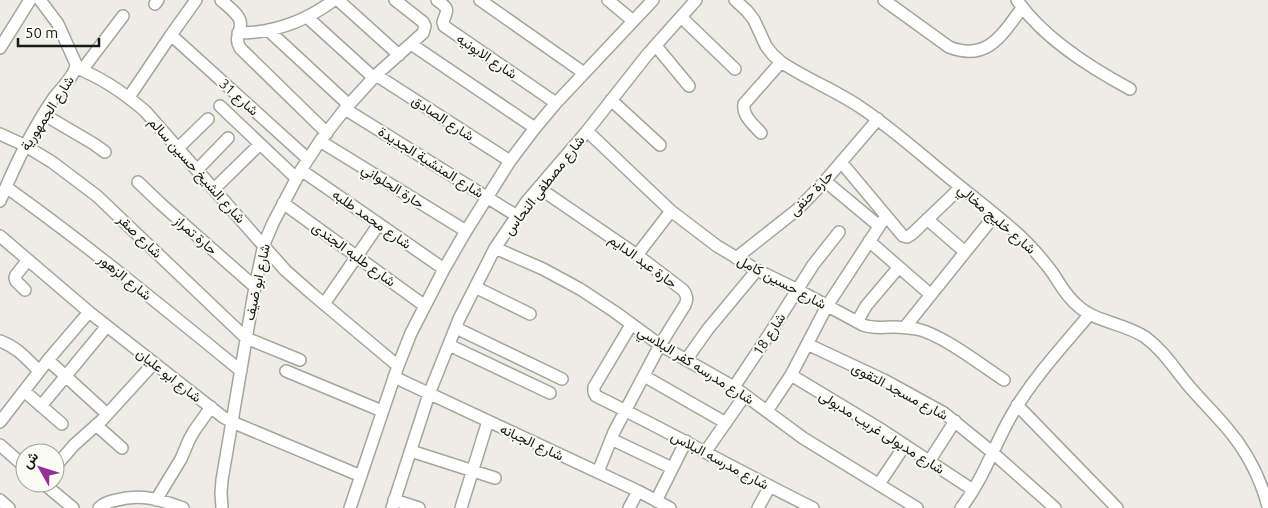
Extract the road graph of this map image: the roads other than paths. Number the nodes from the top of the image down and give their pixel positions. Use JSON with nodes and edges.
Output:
{"nodes":[{"id":1,"x":30,"y":0,"type":"edge"},
{"id":2,"x":40,"y":0,"type":"edge"},
{"id":3,"x":196,"y":0,"type":"edge"},
{"id":4,"x":221,"y":0,"type":"edge"},
{"id":5,"x":334,"y":0,"type":"edge"},
{"id":6,"x":338,"y":0,"type":"edge"},
{"id":7,"x":395,"y":0,"type":"edge"},
{"id":8,"x":437,"y":0,"type":"edge"},
{"id":9,"x":480,"y":0,"type":"edge"},
{"id":10,"x":608,"y":0,"type":"edge"},
{"id":11,"x":653,"y":0,"type":"edge"},
{"id":12,"x":696,"y":0,"type":"edge"},
{"id":13,"x":735,"y":0,"type":"edge"},
{"id":14,"x":884,"y":0,"type":"edge"},
{"id":15,"x":1020,"y":3,"type":"edge"},
{"id":16,"x":123,"y":16,"type":"dead end"},
{"id":17,"x":307,"y":17,"type":"junction"},
{"id":18,"x":681,"y":17,"type":"junction"},
{"id":19,"x":633,"y":21,"type":"junction"},
{"id":20,"x":268,"y":30,"type":"junction"},
{"id":21,"x":238,"y":33,"type":"junction"},
{"id":22,"x":171,"y":35,"type":"junction"},
{"id":23,"x":411,"y":44,"type":"junction"},
{"id":24,"x":656,"y":46,"type":"junction"},
{"id":25,"x":0,"y":48,"type":"edge"},
{"id":26,"x":399,"y":55,"type":"junction"},
{"id":27,"x":781,"y":62,"type":"junction"},
{"id":28,"x":79,"y":69,"type":"junction"},
{"id":29,"x":735,"y":69,"type":"dead end"},
{"id":30,"x":584,"y":74,"type":"junction"},
{"id":31,"x":375,"y":77,"type":"junction"},
{"id":32,"x":688,"y":86,"type":"dead end"},
{"id":33,"x":1130,"y":89,"type":"dead end"},
{"id":34,"x":129,"y":97,"type":"junction"},
{"id":35,"x":611,"y":100,"type":"junction"},
{"id":36,"x":556,"y":103,"type":"junction"},
{"id":37,"x":220,"y":106,"type":"dead end"},
{"id":38,"x":347,"y":107,"type":"junction"},
{"id":39,"x":43,"y":114,"type":"junction"},
{"id":40,"x":208,"y":118,"type":"dead end"},
{"id":41,"x":878,"y":120,"type":"junction"},
{"id":42,"x":535,"y":128,"type":"junction"},
{"id":43,"x":586,"y":131,"type":"junction"},
{"id":44,"x":761,"y":133,"type":"dead end"},
{"id":45,"x":0,"y":134,"type":"edge"},
{"id":46,"x":323,"y":137,"type":"junction"},
{"id":47,"x":228,"y":138,"type":"dead end"},
{"id":48,"x":260,"y":144,"type":"junction"},
{"id":49,"x":660,"y":145,"type":"dead end"},
{"id":50,"x":24,"y":146,"type":"junction"},
{"id":51,"x":178,"y":148,"type":"junction"},
{"id":52,"x":105,"y":152,"type":"dead end"},
{"id":53,"x":308,"y":159,"type":"junction"},
{"id":54,"x":510,"y":161,"type":"junction"},
{"id":55,"x":841,"y":162,"type":"junction"},
{"id":56,"x":197,"y":170,"type":"junction"},
{"id":57,"x":299,"y":174,"type":"junction"},
{"id":58,"x":825,"y":181,"type":"junction"},
{"id":59,"x":138,"y":182,"type":"dead end"},
{"id":60,"x":6,"y":187,"type":"junction"},
{"id":61,"x":538,"y":188,"type":"junction"},
{"id":62,"x":960,"y":188,"type":"junction"},
{"id":63,"x":214,"y":189,"type":"junction"},
{"id":64,"x":487,"y":197,"type":"junction"},
{"id":65,"x":0,"y":201,"type":"edge"},
{"id":66,"x":283,"y":203,"type":"junction"},
{"id":67,"x":671,"y":211,"type":"junction"},
{"id":68,"x":994,"y":215,"type":"junction"},
{"id":69,"x":517,"y":216,"type":"junction"},
{"id":70,"x":886,"y":216,"type":"junction"},
{"id":71,"x":927,"y":219,"type":"junction"},
{"id":72,"x":379,"y":224,"type":"junction"},
{"id":73,"x":879,"y":226,"type":"junction"},
{"id":74,"x":466,"y":231,"type":"junction"},
{"id":75,"x":839,"y":232,"type":"dead end"},
{"id":76,"x":0,"y":236,"type":"edge"},
{"id":77,"x":869,"y":241,"type":"junction"},
{"id":78,"x":264,"y":244,"type":"junction"},
{"id":79,"x":495,"y":248,"type":"junction"},
{"id":80,"x":965,"y":252,"type":"junction"},
{"id":81,"x":637,"y":255,"type":"junction"},
{"id":82,"x":357,"y":256,"type":"junction"},
{"id":83,"x":736,"y":258,"type":"junction"},
{"id":84,"x":28,"y":260,"type":"junction"},
{"id":85,"x":899,"y":267,"type":"junction"},
{"id":86,"x":444,"y":269,"type":"junction"},
{"id":87,"x":756,"y":270,"type":"junction"},
{"id":88,"x":255,"y":287,"type":"junction"},
{"id":89,"x":475,"y":287,"type":"junction"},
{"id":90,"x":25,"y":290,"type":"dead end"},
{"id":91,"x":798,"y":290,"type":"junction"},
{"id":92,"x":931,"y":295,"type":"junction"},
{"id":93,"x":324,"y":304,"type":"junction"},
{"id":94,"x":425,"y":306,"type":"junction"},
{"id":95,"x":827,"y":306,"type":"junction"},
{"id":96,"x":89,"y":312,"type":"junction"},
{"id":97,"x":530,"y":314,"type":"dead end"},
{"id":98,"x":1089,"y":315,"type":"junction"},
{"id":99,"x":856,"y":322,"type":"junction"},
{"id":100,"x":631,"y":325,"type":"junction"},
{"id":101,"x":107,"y":326,"type":"junction"},
{"id":102,"x":905,"y":327,"type":"junction"},
{"id":103,"x":456,"y":328,"type":"junction"},
{"id":104,"x":246,"y":338,"type":"junction"},
{"id":105,"x":0,"y":341,"type":"edge"},
{"id":106,"x":807,"y":344,"type":"junction"},
{"id":107,"x":449,"y":345,"type":"junction"},
{"id":108,"x":660,"y":345,"type":"junction"},
{"id":109,"x":48,"y":360,"type":"junction"},
{"id":110,"x":300,"y":360,"type":"dead end"},
{"id":111,"x":686,"y":360,"type":"junction"},
{"id":112,"x":154,"y":363,"type":"junction"},
{"id":113,"x":398,"y":366,"type":"junction"},
{"id":114,"x":39,"y":371,"type":"junction"},
{"id":115,"x":241,"y":371,"type":"junction"},
{"id":116,"x":286,"y":371,"type":"dead end"},
{"id":117,"x":791,"y":375,"type":"junction"},
{"id":118,"x":66,"y":376,"type":"junction"},
{"id":119,"x":644,"y":376,"type":"junction"},
{"id":120,"x":394,"y":377,"type":"junction"},
{"id":121,"x":562,"y":379,"type":"dead end"},
{"id":122,"x":1004,"y":380,"type":"dead end"},
{"id":123,"x":734,"y":387,"type":"junction"},
{"id":124,"x":24,"y":391,"type":"junction"},
{"id":125,"x":550,"y":393,"type":"dead end"},
{"id":126,"x":429,"y":394,"type":"junction"},
{"id":127,"x":745,"y":395,"type":"junction"},
{"id":128,"x":1017,"y":405,"type":"junction"},
{"id":129,"x":41,"y":406,"type":"junction"},
{"id":130,"x":211,"y":407,"type":"junction"},
{"id":131,"x":382,"y":411,"type":"junction"},
{"id":132,"x":626,"y":411,"type":"junction"},
{"id":133,"x":768,"y":412,"type":"junction"},
{"id":134,"x":107,"y":414,"type":"junction"},
{"id":135,"x":488,"y":421,"type":"junction"},
{"id":136,"x":955,"y":421,"type":"junction"},
{"id":137,"x":0,"y":422,"type":"edge"},
{"id":138,"x":232,"y":422,"type":"junction"},
{"id":139,"x":726,"y":423,"type":"junction"},
{"id":140,"x":62,"y":424,"type":"dead end"},
{"id":141,"x":96,"y":425,"type":"junction"},
{"id":142,"x":611,"y":439,"type":"junction"},
{"id":143,"x":686,"y":441,"type":"junction"},
{"id":144,"x":0,"y":445,"type":"edge"},
{"id":145,"x":905,"y":445,"type":"junction"},
{"id":146,"x":122,"y":448,"type":"dead end"},
{"id":147,"x":411,"y":450,"type":"junction"},
{"id":148,"x":706,"y":452,"type":"junction"},
{"id":149,"x":992,"y":452,"type":"junction"},
{"id":150,"x":65,"y":455,"type":"edge"},
{"id":151,"x":15,"y":458,"type":"edge"},
{"id":152,"x":930,"y":460,"type":"junction"},
{"id":153,"x":672,"y":468,"type":"junction"},
{"id":154,"x":473,"y":470,"type":"junction"},
{"id":155,"x":598,"y":472,"type":"junction"},
{"id":156,"x":361,"y":476,"type":"junction"},
{"id":157,"x":495,"y":478,"type":"dead end"},
{"id":158,"x":879,"y":484,"type":"junction"},
{"id":159,"x":770,"y":486,"type":"junction"},
{"id":160,"x":973,"y":490,"type":"junction"},
{"id":161,"x":638,"y":491,"type":"junction"},
{"id":162,"x":55,"y":493,"type":"edge"},
{"id":163,"x":0,"y":500,"type":"edge"},
{"id":164,"x":156,"y":500,"type":"junction"},
{"id":165,"x":656,"y":501,"type":"junction"},
{"id":166,"x":393,"y":504,"type":"edge"},
{"id":167,"x":1268,"y":506,"type":"edge"},
{"id":168,"x":1112,"y":507,"type":"edge"},
{"id":169,"x":9,"y":508,"type":"edge"},
{"id":170,"x":73,"y":508,"type":"edge"},
{"id":171,"x":100,"y":508,"type":"edge"},
{"id":172,"x":183,"y":508,"type":"edge"},
{"id":173,"x":222,"y":508,"type":"edge"},
{"id":174,"x":350,"y":508,"type":"edge"},
{"id":175,"x":419,"y":508,"type":"edge"},
{"id":176,"x":461,"y":508,"type":"edge"},
{"id":177,"x":629,"y":508,"type":"edge"},
{"id":178,"x":670,"y":508,"type":"edge"},
{"id":179,"x":758,"y":508,"type":"edge"},
{"id":180,"x":813,"y":508,"type":"edge"},
{"id":181,"x":917,"y":508,"type":"edge"},
{"id":182,"x":961,"y":508,"type":"edge"},
{"id":183,"x":1055,"y":508,"type":"edge"}],
"edges":[{"from":1,"to":25,"type":"street"},
{"from":2,"to":28,"type":"street","name":"شارع الجمهورية"},
{"from":3,"to":22,"type":"street"},
{"from":4,"to":21,"type":"street","name":"حارة الحلواني"},
{"from":5,"to":17,"type":"street"},
{"from":6,"to":26,"type":"street"},
{"from":7,"to":23,"type":"street","name":"شارع ابو ضيف"},
{"from":8,"to":36,"type":"street","name":"شارع الابونيه"},
{"from":9,"to":30,"type":"street"},
{"from":10,"to":19,"type":"street"},
{"from":11,"to":19,"type":"street"},
{"from":12,"to":18,"type":"street","name":"شارع مصطفى النحاس"},
{"from":13,"to":27,"type":"street","name":"شارع خليج مخالي"},
{"from":14,"to":15,"type":"street"},
{"from":15,"to":33,"type":"street"},
{"from":16,"to":28,"type":"street"},
{"from":17,"to":20,"type":"street"},
{"from":17,"to":31,"type":"street","name":"شارع الصادق"},
{"from":18,"to":24,"type":"street","name":"شارع مصطفى النحاس"},
{"from":18,"to":29,"type":"street"},
{"from":19,"to":30,"type":"street"},
{"from":20,"to":21,"type":"street"},
{"from":20,"to":38,"type":"street","name":"شارع المنشية الجديدة"},
{"from":21,"to":46,"type":"street","name":"حارة الحلواني"},
{"from":22,"to":34,"type":"street"},
{"from":22,"to":53,"type":"street","name":"شارع 31"},
{"from":23,"to":26,"type":"street","name":"شارع ابو ضيف"},
{"from":23,"to":42,"type":"street"},
{"from":24,"to":32,"type":"street"},
{"from":24,"to":35,"type":"street","name":"شارع مصطفى النحاس"},
{"from":26,"to":31,"type":"street","name":"شارع ابو ضيف"},
{"from":27,"to":41,"type":"street","name":"شارع خليج مخالي"},
{"from":27,"to":44,"type":"street"},
{"from":28,"to":34,"type":"street","name":"شارع الشيخ حسين سالم"},
{"from":28,"to":39,"type":"street","name":"شارع الجمهورية"},
{"from":30,"to":36,"type":"street"},
{"from":31,"to":38,"type":"street","name":"شارع ابو ضيف"},
{"from":31,"to":54,"type":"street","name":"شارع الصادق"},
{"from":34,"to":51,"type":"street","name":"شارع الشيخ حسين سالم"},
{"from":35,"to":43,"type":"street","name":"شارع مصطفى النحاس"},
{"from":35,"to":49,"type":"street"},
{"from":36,"to":42,"type":"street"},
{"from":37,"to":48,"type":"street","name":"شارع محمد طلبه"},
{"from":38,"to":46,"type":"street","name":"شارع ابو ضيف"},
{"from":38,"to":64,"type":"street","name":"شارع المنشية الجديدة"},
{"from":39,"to":50,"type":"street","name":"شارع الجمهورية"},
{"from":39,"to":52,"type":"street"},
{"from":40,"to":51,"type":"street"},
{"from":41,"to":55,"type":"street","name":"حارة حنفى"},
{"from":41,"to":62,"type":"street","name":"شارع خليج مخالي"},
{"from":42,"to":54,"type":"street"},
{"from":43,"to":61,"type":"street","name":"شارع مصطفى النحاس"},
{"from":43,"to":67,"type":"street","name":"شارع حسين كامل"},
{"from":45,"to":50,"type":"street","name":"شارع صقر"},
{"from":46,"to":53,"type":"street","name":"شارع ابو ضيف"},
{"from":46,"to":74,"type":"street","name":"حارة الحلواني"},
{"from":47,"to":56,"type":"street"},
{"from":48,"to":57,"type":"street","name":"شارع محمد طلبه"},
{"from":48,"to":63,"type":"street"},
{"from":50,"to":60,"type":"street","name":"شارع الجمهورية"},
{"from":50,"to":104,"type":"street","name":"شارع صقر"},
{"from":51,"to":56,"type":"street","name":"شارع الشيخ حسين سالم"},
{"from":53,"to":57,"type":"street","name":"شارع ابو ضيف"},
{"from":54,"to":64,"type":"street"},
{"from":55,"to":58,"type":"street","name":"حارة حنفى"},
{"from":55,"to":70,"type":"street"},
{"from":56,"to":63,"type":"street","name":"شارع الشيخ حسين سالم"},
{"from":57,"to":66,"type":"street","name":"شارع ابو ضيف"},
{"from":57,"to":72,"type":"street","name":"شارع محمد طلبه"},
{"from":58,"to":73,"type":"street"},
{"from":58,"to":83,"type":"street","name":"حارة حنفى"},
{"from":59,"to":88,"type":"street","name":"حارة تمراز"},
{"from":60,"to":65,"type":"street","name":"شارع الجمهورية"},
{"from":60,"to":115,"type":"street","name":"شارع الزهور"},
{"from":61,"to":69,"type":"street","name":"شارع مصطفى النحاس"},
{"from":61,"to":81,"type":"street","name":"حارة عبد الدايم"},
{"from":62,"to":68,"type":"street","name":"شارع خليج مخالي"},
{"from":62,"to":71,"type":"street"},
{"from":63,"to":78,"type":"street","name":"شارع الشيخ حسين سالم"},
{"from":64,"to":69,"type":"street","name":"شارع المنشية الجديدة"},
{"from":64,"to":74,"type":"street"},
{"from":66,"to":78,"type":"street","name":"شارع ابو ضيف"},
{"from":66,"to":82,"type":"street","name":"شارع طلبه الجندى"},
{"from":67,"to":81,"type":"street"},
{"from":67,"to":83,"type":"street","name":"شارع حسين كامل"},
{"from":68,"to":80,"type":"street"},
{"from":68,"to":98,"type":"street","name":"شارع خليج مخالي"},
{"from":69,"to":79,"type":"street","name":"شارع مصطفى النحاس"},
{"from":70,"to":71,"type":"street"},
{"from":70,"to":73,"type":"street"},
{"from":71,"to":80,"type":"street"},
{"from":72,"to":82,"type":"street"},
{"from":72,"to":86,"type":"street","name":"شارع محمد طلبه"},
{"from":73,"to":77,"type":"street"},
{"from":74,"to":86,"type":"street"},
{"from":75,"to":91,"type":"street","name":"شارع 18"},
{"from":76,"to":84,"type":"street","name":"شارع ابو عليان"},
{"from":77,"to":85,"type":"street"},
{"from":77,"to":95,"type":"street"},
{"from":78,"to":88,"type":"street","name":"شارع ابو ضيف"},
{"from":78,"to":93,"type":"street","name":"شارع الشيخ حسين سالم"},
{"from":79,"to":89,"type":"street","name":"شارع مصطفى النحاس"},
{"from":79,"to":100,"type":"street","name":"شارع مدرسه كفر البلاسي"},
{"from":80,"to":92,"type":"street"},
{"from":81,"to":108,"type":"street","name":"حارة عبد الدايم"},
{"from":82,"to":93,"type":"street"},
{"from":82,"to":94,"type":"street","name":"شارع طلبه الجندى"},
{"from":83,"to":87,"type":"street","name":"شارع حسين كامل"},
{"from":84,"to":90,"type":"street"},
{"from":84,"to":96,"type":"street","name":"شارع ابو عليان"},
{"from":85,"to":92,"type":"street"},
{"from":85,"to":99,"type":"street"},
{"from":86,"to":94,"type":"street"},
{"from":87,"to":91,"type":"street","name":"شارع حسين كامل"},
{"from":87,"to":111,"type":"street"},
{"from":88,"to":104,"type":"street","name":"شارع ابو ضيف"},
{"from":89,"to":97,"type":"street"},
{"from":89,"to":103,"type":"street","name":"شارع مصطفى النحاس"},
{"from":91,"to":95,"type":"street","name":"شارع حسين كامل"},
{"from":91,"to":123,"type":"street","name":"شارع 18"},
{"from":92,"to":102,"type":"street"},
{"from":93,"to":113,"type":"street","name":"شارع الشيخ حسين سالم"},
{"from":94,"to":113,"type":"street"},
{"from":95,"to":99,"type":"street","name":"شارع حسين كامل"},
{"from":95,"to":106,"type":"street"},
{"from":96,"to":101,"type":"street","name":"شارع ابو عليان"},
{"from":96,"to":109,"type":"street"},
{"from":98,"to":128,"type":"street"},
{"from":98,"to":167,"type":"street","name":"شارع خليج مخالي"},
{"from":99,"to":102,"type":"street","name":"شارع حسين كامل"},
{"from":100,"to":108,"type":"street","name":"شارع مدرسه كفر البلاسي"},
{"from":100,"to":132,"type":"street","name":"شارع مدرسه البلاس"},
{"from":101,"to":112,"type":"street","name":"شارع ابو عليان"},
{"from":101,"to":118,"type":"street"},
{"from":102,"to":122,"type":"street","name":"شارع حسين كامل"},
{"from":103,"to":107,"type":"street","name":"شارع مصطفى النحاس"},
{"from":103,"to":121,"type":"street"},
{"from":104,"to":110,"type":"street"},
{"from":104,"to":115,"type":"street","name":"شارع ابو ضيف"},
{"from":105,"to":114,"type":"street"},
{"from":106,"to":117,"type":"street"},
{"from":106,"to":136,"type":"street","name":"شارع مسجد التقوى"},
{"from":107,"to":125,"type":"street"},
{"from":107,"to":126,"type":"street","name":"شارع مصطفى النحاس"},
{"from":108,"to":111,"type":"street","name":"شارع مدرسه كفر البلاسي"},
{"from":108,"to":119,"type":"street","name":"حارة عبد الدايم"},
{"from":109,"to":114,"type":"street"},
{"from":109,"to":118,"type":"street"},
{"from":111,"to":123,"type":"street","name":"شارع مدرسه كفر البلاسي"},
{"from":112,"to":130,"type":"street","name":"شارع ابو عليان"},
{"from":112,"to":134,"type":"street"},
{"from":113,"to":120,"type":"street"},
{"from":114,"to":124,"type":"street"},
{"from":115,"to":138,"type":"street","name":"شارع ابو ضيف"},
{"from":116,"to":131,"type":"street"},
{"from":117,"to":133,"type":"street"},
{"from":117,"to":145,"type":"street","name":"شارع مدبولى غريب مدبولى"},
{"from":118,"to":129,"type":"street"},
{"from":118,"to":134,"type":"street"},
{"from":119,"to":132,"type":"street","name":"حارة عبد الدايم"},
{"from":119,"to":139,"type":"street"},
{"from":120,"to":126,"type":"street","name":"شارع الجبانه"},
{"from":120,"to":131,"type":"street"},
{"from":123,"to":127,"type":"street","name":"شارع مدرسه كفر البلاسي"},
{"from":124,"to":129,"type":"street"},
{"from":124,"to":137,"type":"street"},
{"from":126,"to":135,"type":"street","name":"شارع الجبانه"},
{"from":126,"to":147,"type":"street","name":"شارع مصطفى النحاس"},
{"from":127,"to":133,"type":"street","name":"شارع مدرسه كفر البلاسي"},
{"from":127,"to":139,"type":"street"},
{"from":128,"to":149,"type":"street"},
{"from":128,"to":168,"type":"street"},
{"from":129,"to":140,"type":"street"},
{"from":130,"to":138,"type":"street","name":"شارع ابو عليان"},
{"from":130,"to":164,"type":"street"},
{"from":131,"to":156,"type":"street"},
{"from":132,"to":142,"type":"street","name":"حارة عبد الدايم"},
{"from":132,"to":143,"type":"street","name":"شارع مدرسه البلاس"},
{"from":133,"to":158,"type":"street","name":"شارع مدرسه كفر البلاسي"},
{"from":134,"to":141,"type":"street"},
{"from":135,"to":154,"type":"street"},
{"from":135,"to":155,"type":"street","name":"شارع الجبانه"},
{"from":136,"to":149,"type":"street","name":"شارع مسجد التقوى"},
{"from":136,"to":152,"type":"street"},
{"from":138,"to":156,"type":"street","name":"شارع ابو عليان"},
{"from":138,"to":173,"type":"street","name":"شارع ابو ضيف"},
{"from":139,"to":148,"type":"street"},
{"from":141,"to":146,"type":"street"},
{"from":141,"to":150,"type":"street"},
{"from":142,"to":153,"type":"street"},
{"from":142,"to":155,"type":"street","name":"حارة عبد الدايم"},
{"from":143,"to":148,"type":"street","name":"شارع مدرسه البلاس"},
{"from":143,"to":153,"type":"street"},
{"from":144,"to":151,"type":"street"},
{"from":145,"to":152,"type":"street","name":"شارع مدبولى غريب مدبولى"},
{"from":145,"to":158,"type":"street"},
{"from":147,"to":154,"type":"street"},
{"from":147,"to":166,"type":"street","name":"شارع مصطفى النحاس"},
{"from":148,"to":159,"type":"street","name":"شارع مدرسه البلاس"},
{"from":149,"to":160,"type":"street"},
{"from":149,"to":183,"type":"street","name":"شارع مسجد التقوى"},
{"from":152,"to":160,"type":"street","name":"شارع مدبولى غريب مدبولى"},
{"from":153,"to":165,"type":"street"},
{"from":154,"to":157,"type":"street"},
{"from":154,"to":176,"type":"street"},
{"from":155,"to":161,"type":"street","name":"شارع الجبانه"},
{"from":156,"to":174,"type":"street"},
{"from":158,"to":181,"type":"street","name":"شارع مدرسه كفر البلاسي"},
{"from":159,"to":179,"type":"street"},
{"from":159,"to":180,"type":"street","name":"شارع مدرسه البلاس"},
{"from":160,"to":182,"type":"street"},
{"from":161,"to":165,"type":"street","name":"شارع الجبانه"},
{"from":161,"to":177,"type":"street"},
{"from":162,"to":170,"type":"street"},
{"from":163,"to":169,"type":"street"},
{"from":164,"to":171,"type":"street"},
{"from":164,"to":172,"type":"street"},
{"from":165,"to":178,"type":"street","name":"شارع الجبانه"},
{"from":166,"to":175,"type":"street"}]}
